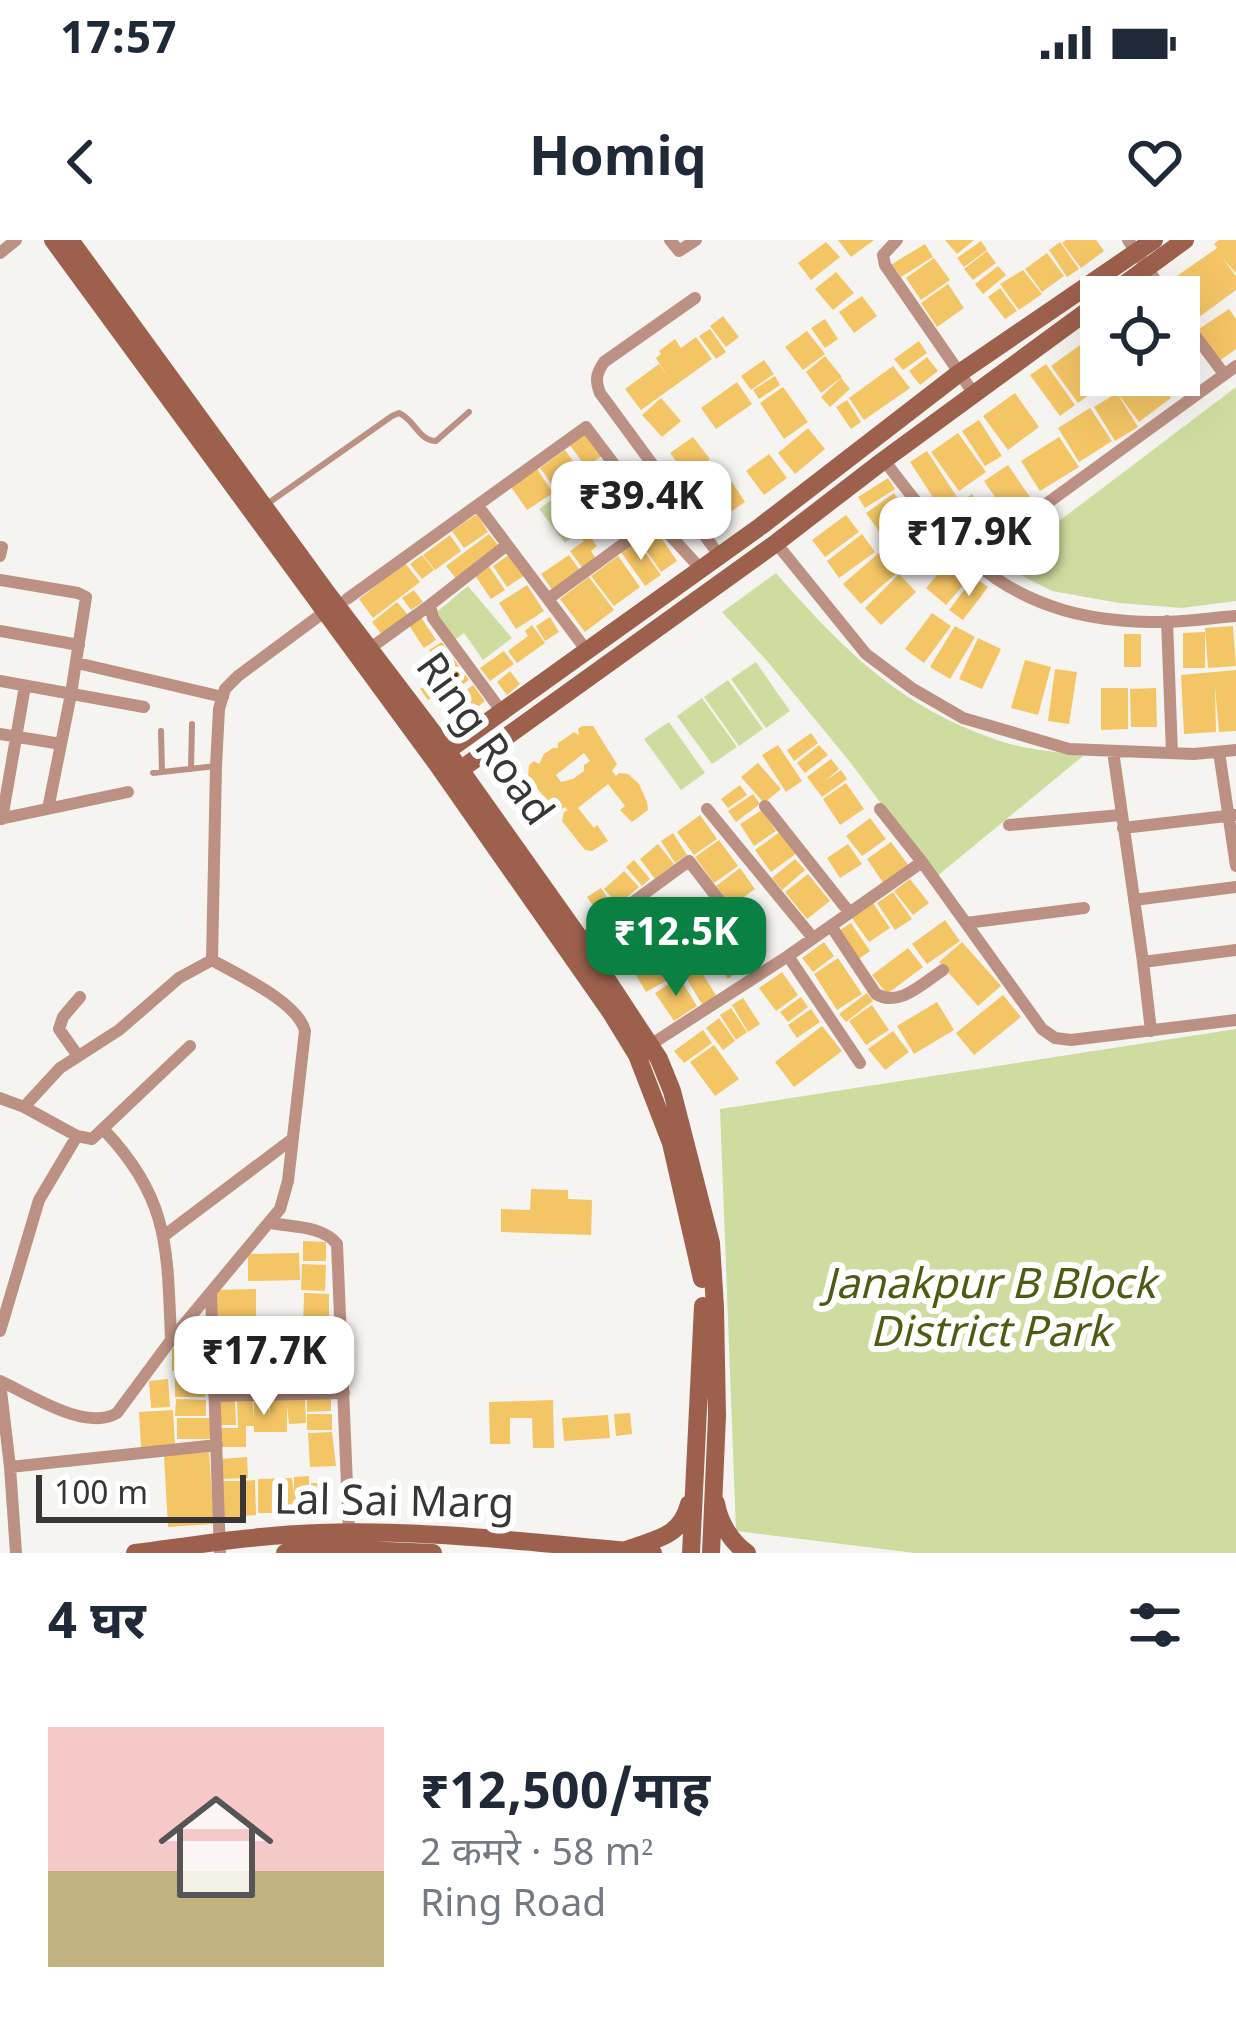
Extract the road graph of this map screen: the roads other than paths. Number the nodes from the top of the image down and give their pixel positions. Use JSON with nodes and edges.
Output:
{"nodes":[{"id":1,"x":16,"y":240,"type":"edge"},
{"id":2,"x":53,"y":240,"type":"edge"},
{"id":3,"x":70,"y":240,"type":"edge"},
{"id":4,"x":670,"y":240,"type":"edge"},
{"id":5,"x":695,"y":240,"type":"edge"},
{"id":6,"x":1154,"y":240,"type":"edge"},
{"id":7,"x":1185,"y":240,"type":"edge"},
{"id":8,"x":892,"y":242,"type":"edge"},
{"id":9,"x":0,"y":253,"type":"edge"},
{"id":10,"x":1137,"y":253,"type":"edge"},
{"id":11,"x":695,"y":298,"type":"dead end"},
{"id":12,"x":1080,"y":317,"type":"edge"},
{"id":13,"x":1200,"y":337,"type":"edge"},
{"id":14,"x":1230,"y":370,"type":"edge"},
{"id":15,"x":958,"y":374,"type":"junction"},
{"id":16,"x":974,"y":394,"type":"junction"},
{"id":17,"x":470,"y":412,"type":"dead end"},
{"id":18,"x":884,"y":460,"type":"junction"},
{"id":19,"x":264,"y":506,"type":"junction"},
{"id":20,"x":478,"y":506,"type":"junction"},
{"id":21,"x":656,"y":520,"type":"junction"},
{"id":22,"x":776,"y":544,"type":"junction"},
{"id":23,"x":507,"y":545,"type":"junction"},
{"id":24,"x":2,"y":547,"type":"edge"},
{"id":25,"x":719,"y":555,"type":"junction"},
{"id":26,"x":0,"y":556,"type":"edge"},
{"id":27,"x":969,"y":560,"type":"junction"},
{"id":28,"x":700,"y":568,"type":"junction"},
{"id":29,"x":0,"y":580,"type":"edge"},
{"id":30,"x":548,"y":599,"type":"junction"},
{"id":31,"x":335,"y":605,"type":"junction"},
{"id":32,"x":430,"y":605,"type":"junction"},
{"id":33,"x":1236,"y":616,"type":"edge"},
{"id":34,"x":1167,"y":621,"type":"junction"},
{"id":35,"x":0,"y":631,"type":"edge"},
{"id":36,"x":80,"y":645,"type":"junction"},
{"id":37,"x":369,"y":649,"type":"junction"},
{"id":38,"x":587,"y":651,"type":"junction"},
{"id":39,"x":76,"y":663,"type":"junction"},
{"id":40,"x":0,"y":681,"type":"edge"},
{"id":41,"x":25,"y":686,"type":"junction"},
{"id":42,"x":71,"y":694,"type":"junction"},
{"id":43,"x":223,"y":697,"type":"junction"},
{"id":44,"x":144,"y":707,"type":"dead end"},
{"id":45,"x":502,"y":712,"type":"junction"},
{"id":46,"x":192,"y":724,"type":"dead end"},
{"id":47,"x":161,"y":731,"type":"dead end"},
{"id":48,"x":0,"y":734,"type":"edge"},
{"id":49,"x":17,"y":737,"type":"junction"},
{"id":50,"x":62,"y":744,"type":"junction"},
{"id":51,"x":1236,"y":750,"type":"edge"},
{"id":52,"x":1113,"y":751,"type":"junction"},
{"id":53,"x":1219,"y":752,"type":"junction"},
{"id":54,"x":1172,"y":753,"type":"junction"},
{"id":55,"x":442,"y":757,"type":"junction"},
{"id":56,"x":216,"y":766,"type":"junction"},
{"id":57,"x":191,"y":769,"type":"junction"},
{"id":58,"x":454,"y":776,"type":"junction"},
{"id":59,"x":128,"y":793,"type":"dead end"},
{"id":60,"x":765,"y":806,"type":"dead end"},
{"id":61,"x":48,"y":809,"type":"junction"},
{"id":62,"x":707,"y":809,"type":"dead end"},
{"id":63,"x":880,"y":809,"type":"dead end"},
{"id":64,"x":1233,"y":815,"type":"edge"},
{"id":65,"x":1,"y":819,"type":"edge"},
{"id":66,"x":1122,"y":821,"type":"junction"},
{"id":67,"x":1009,"y":825,"type":"dead end"},
{"id":68,"x":922,"y":862,"type":"junction"},
{"id":69,"x":1236,"y":866,"type":"edge"},
{"id":70,"x":1236,"y":887,"type":"edge"},
{"id":71,"x":718,"y":900,"type":"dead end"},
{"id":72,"x":1134,"y":900,"type":"junction"},
{"id":73,"x":1084,"y":908,"type":"dead end"},
{"id":74,"x":849,"y":912,"type":"junction"},
{"id":75,"x":966,"y":923,"type":"junction"},
{"id":76,"x":831,"y":926,"type":"junction"},
{"id":77,"x":813,"y":938,"type":"junction"},
{"id":78,"x":581,"y":940,"type":"junction"},
{"id":79,"x":1236,"y":950,"type":"edge"},
{"id":80,"x":788,"y":956,"type":"junction"},
{"id":81,"x":212,"y":960,"type":"junction"},
{"id":82,"x":1143,"y":962,"type":"junction"},
{"id":83,"x":943,"y":970,"type":"dead end"},
{"id":84,"x":80,"y":997,"type":"dead end"},
{"id":85,"x":1236,"y":1020,"type":"edge"},
{"id":86,"x":1150,"y":1031,"type":"junction"},
{"id":87,"x":190,"y":1046,"type":"dead end"},
{"id":88,"x":644,"y":1050,"type":"junction"},
{"id":89,"x":78,"y":1056,"type":"junction"},
{"id":90,"x":860,"y":1063,"type":"dead end"},
{"id":91,"x":0,"y":1098,"type":"edge"},
{"id":92,"x":24,"y":1108,"type":"junction"},
{"id":93,"x":104,"y":1130,"type":"junction"},
{"id":94,"x":77,"y":1136,"type":"junction"},
{"id":95,"x":291,"y":1140,"type":"junction"},
{"id":96,"x":271,"y":1223,"type":"junction"},
{"id":97,"x":165,"y":1235,"type":"junction"},
{"id":98,"x":211,"y":1294,"type":"junction"},
{"id":99,"x":0,"y":1331,"type":"edge"},
{"id":100,"x":171,"y":1340,"type":"junction"},
{"id":101,"x":0,"y":1381,"type":"edge"},
{"id":102,"x":344,"y":1393,"type":"junction"},
{"id":103,"x":215,"y":1396,"type":"junction"},
{"id":104,"x":0,"y":1400,"type":"edge"},
{"id":105,"x":217,"y":1445,"type":"junction"},
{"id":106,"x":10,"y":1467,"type":"junction"},
{"id":107,"x":704,"y":1483,"type":"junction"},
{"id":108,"x":349,"y":1533,"type":"junction"},
{"id":109,"x":220,"y":1548,"type":"edge"},
{"id":110,"x":624,"y":1551,"type":"edge"},
{"id":111,"x":16,"y":1553,"type":"edge"},
{"id":112,"x":135,"y":1553,"type":"edge"},
{"id":113,"x":285,"y":1553,"type":"edge"},
{"id":114,"x":433,"y":1553,"type":"edge"},
{"id":115,"x":652,"y":1553,"type":"edge"},
{"id":116,"x":691,"y":1553,"type":"edge"},
{"id":117,"x":711,"y":1553,"type":"edge"},
{"id":118,"x":747,"y":1553,"type":"edge"}],
"edges":[{"from":1,"to":9,"type":"street"},
{"from":2,"to":31,"type":"street","name":"Ring Road"},
{"from":3,"to":19,"type":"street","name":"Ring Road"},
{"from":4,"to":5,"type":"street"},
{"from":6,"to":10,"type":"street"},
{"from":7,"to":10,"type":"street"},
{"from":8,"to":15,"type":"street"},
{"from":10,"to":15,"type":"street"},
{"from":11,"to":25,"type":"street"},
{"from":12,"to":16,"type":"street"},
{"from":13,"to":14,"type":"street"},
{"from":14,"to":27,"type":"street"},
{"from":15,"to":16,"type":"street"},
{"from":15,"to":25,"type":"street"},
{"from":16,"to":18,"type":"street"},
{"from":17,"to":19,"type":"lane"},
{"from":18,"to":22,"type":"street"},
{"from":18,"to":27,"type":"street"},
{"from":19,"to":31,"type":"street","name":"Ring Road"},
{"from":20,"to":21,"type":"street"},
{"from":20,"to":23,"type":"street"},
{"from":20,"to":31,"type":"street"},
{"from":21,"to":28,"type":"street"},
{"from":21,"to":30,"type":"street"},
{"from":22,"to":52,"type":"street"},
{"from":22,"to":58,"type":"street"},
{"from":23,"to":30,"type":"street"},
{"from":23,"to":32,"type":"street"},
{"from":24,"to":26,"type":"street"},
{"from":25,"to":28,"type":"street"},
{"from":27,"to":34,"type":"street"},
{"from":28,"to":38,"type":"street"},
{"from":29,"to":36,"type":"street"},
{"from":30,"to":38,"type":"street"},
{"from":31,"to":37,"type":"street","name":"Ring Road"},
{"from":31,"to":43,"type":"street"},
{"from":31,"to":55,"type":"street","name":"Ring Road"},
{"from":32,"to":37,"type":"street"},
{"from":32,"to":45,"type":"street"},
{"from":33,"to":34,"type":"street"},
{"from":34,"to":54,"type":"street"},
{"from":35,"to":36,"type":"street"},
{"from":36,"to":39,"type":"street"},
{"from":37,"to":55,"type":"street","name":"Ring Road"},
{"from":38,"to":45,"type":"street"},
{"from":39,"to":42,"type":"street"},
{"from":39,"to":43,"type":"street"},
{"from":40,"to":41,"type":"street"},
{"from":41,"to":42,"type":"street"},
{"from":41,"to":49,"type":"street"},
{"from":42,"to":44,"type":"street"},
{"from":42,"to":50,"type":"street"},
{"from":43,"to":56,"type":"street"},
{"from":45,"to":55,"type":"street"},
{"from":46,"to":57,"type":"lane"},
{"from":47,"to":57,"type":"lane"},
{"from":48,"to":49,"type":"street"},
{"from":49,"to":50,"type":"street"},
{"from":49,"to":65,"type":"street"},
{"from":50,"to":61,"type":"street"},
{"from":51,"to":53,"type":"street"},
{"from":52,"to":54,"type":"street"},
{"from":52,"to":66,"type":"street"},
{"from":53,"to":54,"type":"street"},
{"from":53,"to":64,"type":"street"},
{"from":55,"to":58,"type":"street","name":"Ring Road"},
{"from":56,"to":57,"type":"lane"},
{"from":56,"to":81,"type":"street"},
{"from":58,"to":78,"type":"street","name":"Ring Road"},
{"from":58,"to":88,"type":"street","name":"Ring Road"},
{"from":59,"to":61,"type":"street"},
{"from":60,"to":74,"type":"street"},
{"from":61,"to":65,"type":"street"},
{"from":62,"to":77,"type":"street"},
{"from":63,"to":68,"type":"street"},
{"from":64,"to":66,"type":"street"},
{"from":64,"to":69,"type":"street"},
{"from":66,"to":67,"type":"street"},
{"from":66,"to":72,"type":"street"},
{"from":68,"to":74,"type":"street"},
{"from":68,"to":75,"type":"street"},
{"from":70,"to":72,"type":"street"},
{"from":71,"to":78,"type":"street"},
{"from":72,"to":82,"type":"street"},
{"from":73,"to":75,"type":"street"},
{"from":74,"to":76,"type":"street"},
{"from":75,"to":86,"type":"street"},
{"from":76,"to":77,"type":"street"},
{"from":76,"to":83,"type":"street"},
{"from":77,"to":80,"type":"street"},
{"from":78,"to":88,"type":"street","name":"Ring Road"},
{"from":79,"to":82,"type":"street"},
{"from":80,"to":88,"type":"street"},
{"from":80,"to":90,"type":"street"},
{"from":81,"to":89,"type":"street"},
{"from":81,"to":95,"type":"street"},
{"from":82,"to":86,"type":"street"},
{"from":84,"to":89,"type":"street"},
{"from":85,"to":86,"type":"street"},
{"from":87,"to":93,"type":"street"},
{"from":88,"to":107,"type":"street","name":"Ring Road"},
{"from":89,"to":92,"type":"street"},
{"from":91,"to":92,"type":"street"},
{"from":92,"to":94,"type":"street"},
{"from":93,"to":94,"type":"street"},
{"from":93,"to":97,"type":"street"},
{"from":94,"to":99,"type":"street"},
{"from":95,"to":96,"type":"street"},
{"from":95,"to":97,"type":"street"},
{"from":96,"to":98,"type":"street"},
{"from":96,"to":102,"type":"street"},
{"from":97,"to":100,"type":"street"},
{"from":98,"to":100,"type":"street"},
{"from":98,"to":103,"type":"street"},
{"from":100,"to":101,"type":"street"},
{"from":101,"to":104,"type":"street"},
{"from":102,"to":103,"type":"street"},
{"from":102,"to":108,"type":"street"},
{"from":103,"to":105,"type":"street"},
{"from":104,"to":106,"type":"street"},
{"from":105,"to":106,"type":"street"},
{"from":105,"to":109,"type":"street"},
{"from":106,"to":111,"type":"street"},
{"from":107,"to":110,"type":"street"},
{"from":107,"to":116,"type":"street","name":"Ring Road"},
{"from":107,"to":117,"type":"street","name":"Ring Road"},
{"from":107,"to":118,"type":"street"},
{"from":108,"to":109,"type":"street","name":"Lal Sai Marg"},
{"from":108,"to":110,"type":"street","name":"Lal Sai Marg"},
{"from":109,"to":112,"type":"street","name":"Lal Sai Marg"},
{"from":110,"to":115,"type":"street","name":"Lal Sai Marg"},
{"from":113,"to":114,"type":"street","name":"Lal Sai Marg"}]}
